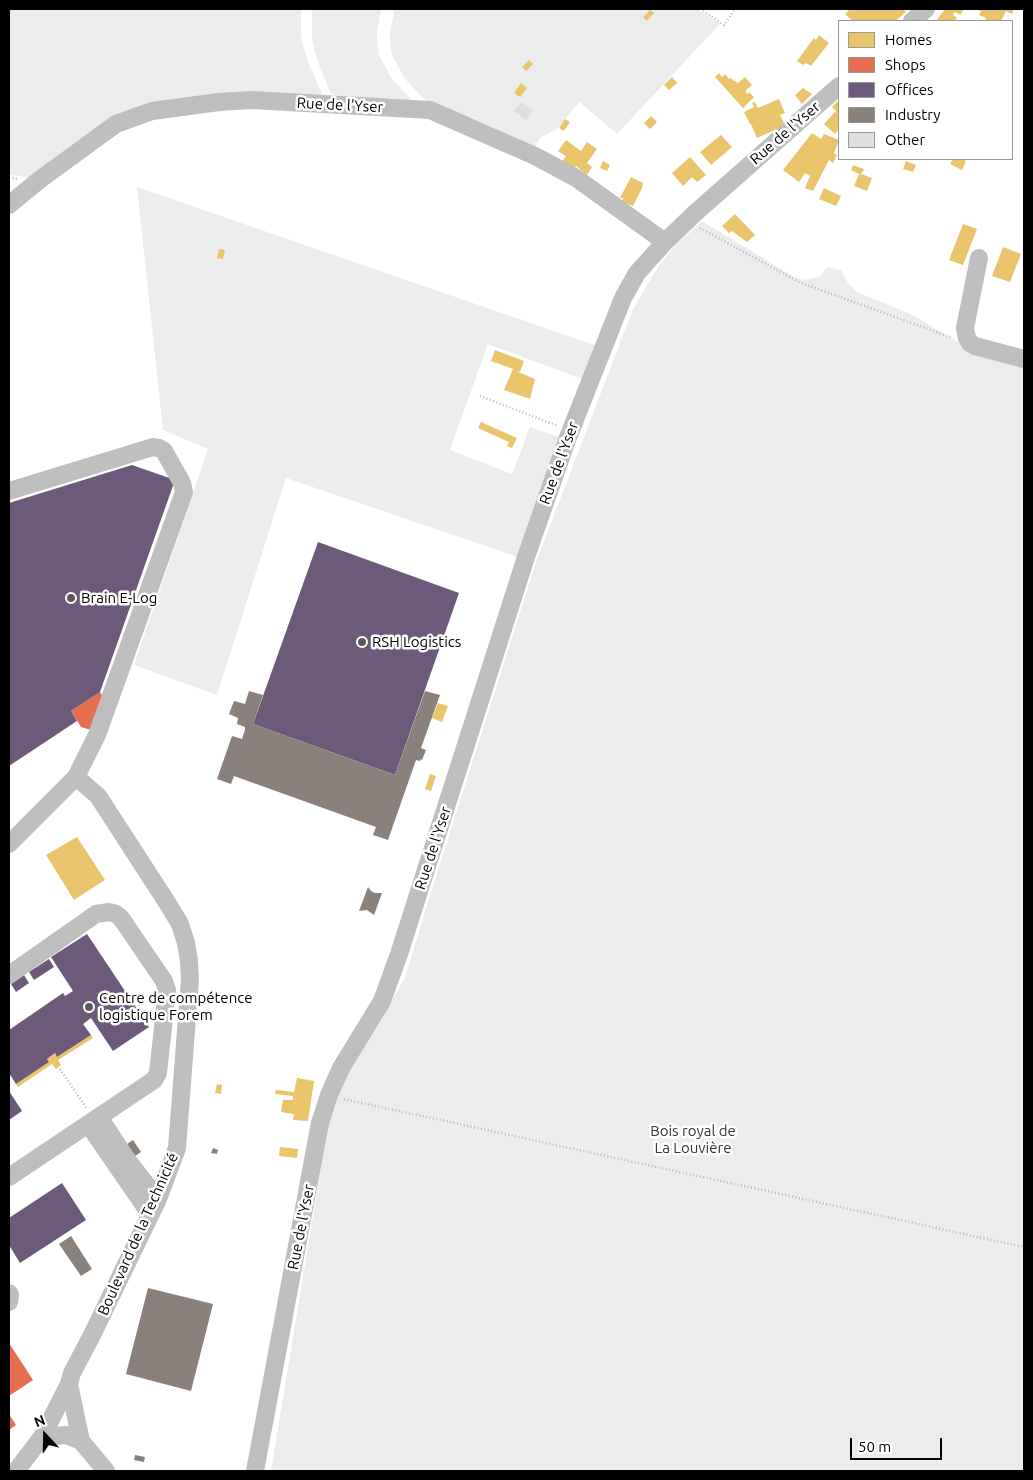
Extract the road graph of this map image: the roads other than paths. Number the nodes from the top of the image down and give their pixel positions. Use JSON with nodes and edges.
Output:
{"nodes":[{"id":1,"x":926,"y":9,"type":"edge"},
{"id":2,"x":913,"y":20,"type":"edge"},
{"id":3,"x":838,"y":87,"type":"edge"},
{"id":4,"x":9,"y":205,"type":"edge"},
{"id":5,"x":665,"y":242,"type":"junction"},
{"id":6,"x":979,"y":258,"type":"dead end"},
{"id":7,"x":1024,"y":357,"type":"edge"},
{"id":8,"x":9,"y":490,"type":"edge"},
{"id":9,"x":76,"y":777,"type":"junction"},
{"id":10,"x":9,"y":844,"type":"edge"},
{"id":11,"x":9,"y":975,"type":"edge"},
{"id":12,"x":94,"y":1121,"type":"junction"},
{"id":13,"x":9,"y":1177,"type":"edge"},
{"id":14,"x":154,"y":1206,"type":"junction"},
{"id":15,"x":9,"y":1293,"type":"edge"},
{"id":16,"x":9,"y":1302,"type":"edge"},
{"id":17,"x":69,"y":1384,"type":"junction"},
{"id":18,"x":42,"y":1437,"type":"junction"},
{"id":19,"x":81,"y":1440,"type":"junction"},
{"id":20,"x":93,"y":1464,"type":"edge"},
{"id":21,"x":16,"y":1471,"type":"edge"},
{"id":22,"x":106,"y":1471,"type":"edge"},
{"id":23,"x":255,"y":1471,"type":"edge"}],
"edges":[{"from":1,"to":2,"type":"street"},
{"from":3,"to":5,"type":"street","name":"Rue de l'Yser"},
{"from":4,"to":5,"type":"street","name":"Rue de l'Yser"},
{"from":5,"to":23,"type":"street","name":"Rue de l'Yser"},
{"from":6,"to":7,"type":"street"},
{"from":8,"to":9,"type":"street"},
{"from":9,"to":10,"type":"street"},
{"from":9,"to":14,"type":"street","name":"Boulevard de la Technicité"},
{"from":11,"to":12,"type":"street"},
{"from":12,"to":13,"type":"street"},
{"from":12,"to":14,"type":"street"},
{"from":14,"to":17,"type":"street","name":"Boulevard de la Technicité"},
{"from":15,"to":16,"type":"street"},
{"from":17,"to":18,"type":"street","name":"Boulevard de la Technicité"},
{"from":17,"to":19,"type":"street"},
{"from":18,"to":19,"type":"street"},
{"from":18,"to":21,"type":"street","name":"Boulevard de la Technicité"},
{"from":19,"to":20,"type":"street"},
{"from":20,"to":22,"type":"street"}]}
